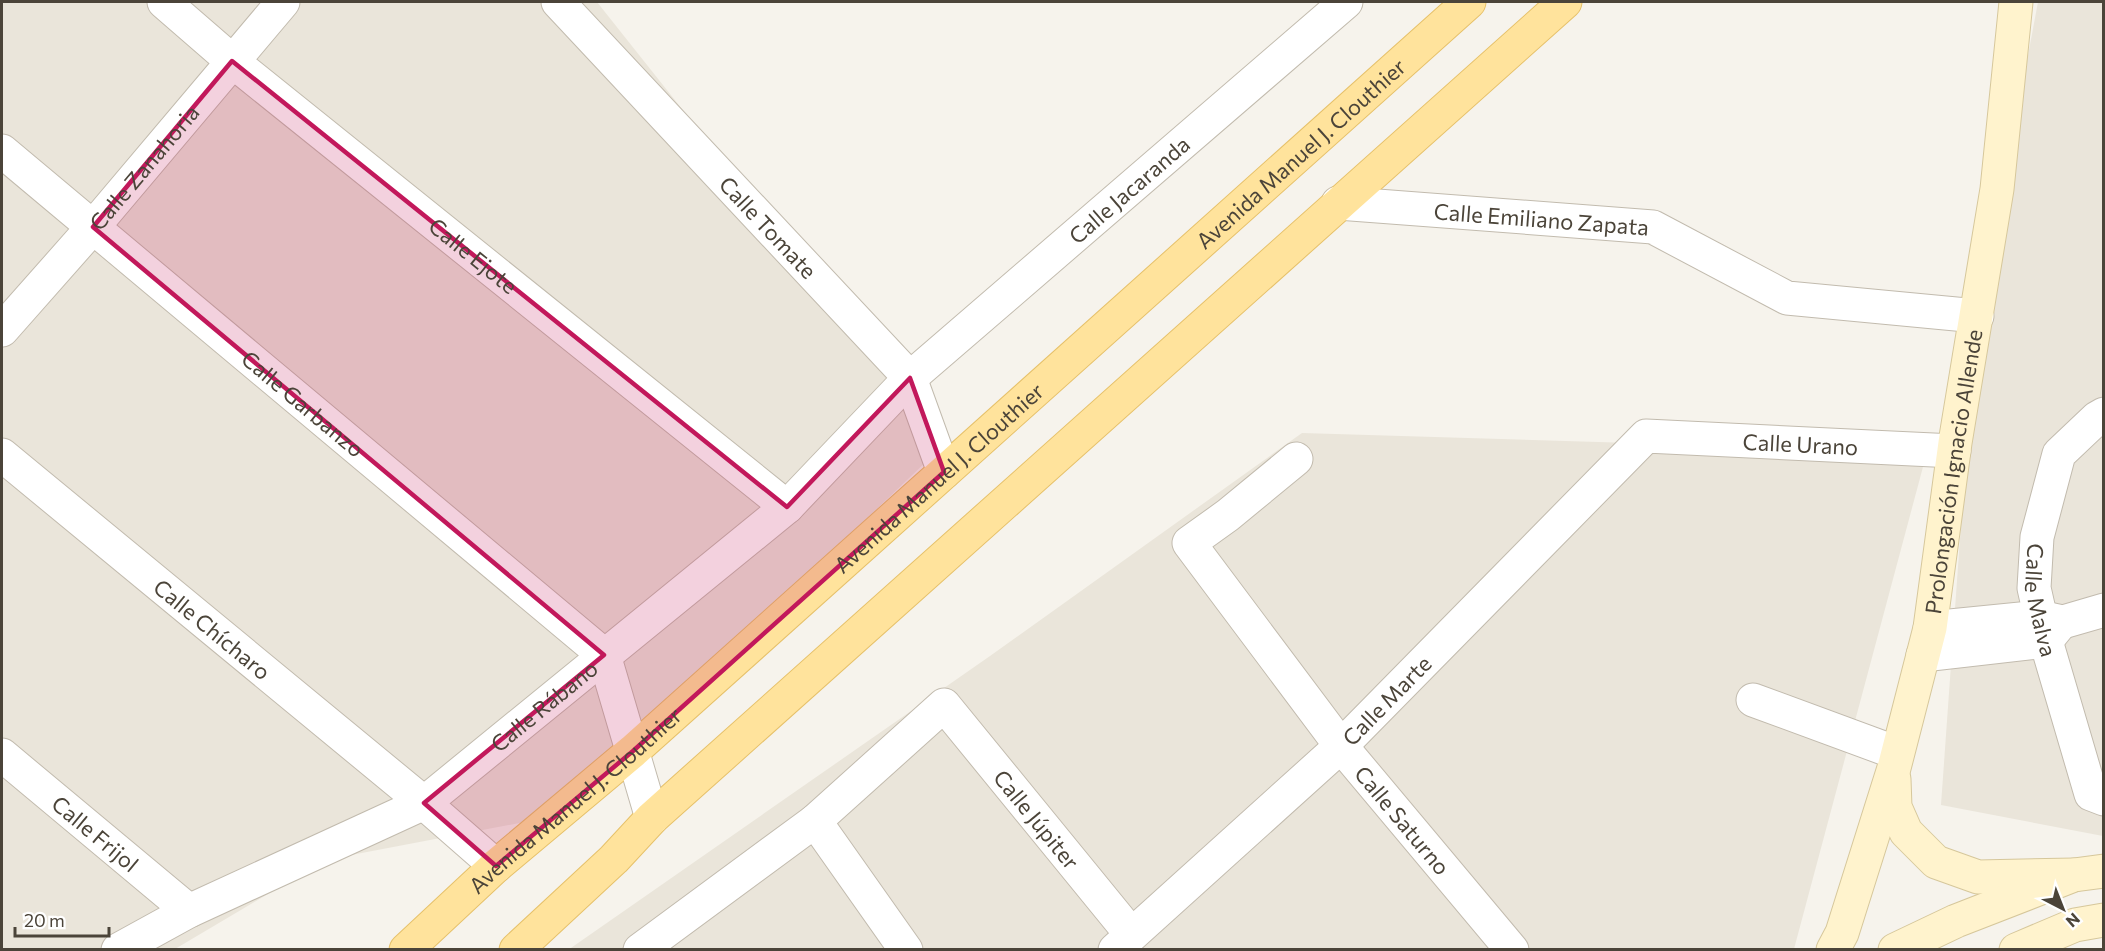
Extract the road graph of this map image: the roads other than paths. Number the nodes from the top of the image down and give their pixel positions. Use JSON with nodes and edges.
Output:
{"nodes":[{"id":1,"x":164,"y":2,"type":"edge"},
{"id":2,"x":283,"y":2,"type":"edge"},
{"id":3,"x":558,"y":2,"type":"edge"},
{"id":4,"x":1346,"y":2,"type":"edge"},
{"id":5,"x":1469,"y":2,"type":"edge"},
{"id":6,"x":1565,"y":2,"type":"edge"},
{"id":7,"x":2016,"y":2,"type":"edge"},
{"id":8,"x":232,"y":61,"type":"junction"},
{"id":9,"x":2,"y":151,"type":"edge"},
{"id":10,"x":1338,"y":203,"type":"junction"},
{"id":11,"x":93,"y":227,"type":"junction"},
{"id":12,"x":2,"y":330,"type":"edge"},
{"id":13,"x":1974,"y":331,"type":"junction"},
{"id":14,"x":910,"y":378,"type":"junction"},
{"id":15,"x":2101,"y":416,"type":"edge"},
{"id":16,"x":1646,"y":436,"type":"joint"},
{"id":17,"x":1954,"y":447,"type":"junction"},
{"id":18,"x":2,"y":455,"type":"edge"},
{"id":19,"x":1296,"y":459,"type":"dead end"},
{"id":20,"x":944,"y":472,"type":"junction"},
{"id":21,"x":787,"y":507,"type":"junction"},
{"id":22,"x":2103,"y":610,"type":"edge"},
{"id":23,"x":2050,"y":626,"type":"junction"},
{"id":24,"x":1927,"y":642,"type":"junction"},
{"id":25,"x":604,"y":655,"type":"junction"},
{"id":26,"x":1753,"y":700,"type":"dead end"},
{"id":27,"x":1341,"y":746,"type":"junction"},
{"id":28,"x":633,"y":751,"type":"junction"},
{"id":29,"x":2,"y":755,"type":"edge"},
{"id":30,"x":1895,"y":760,"type":"junction"},
{"id":31,"x":2097,"y":797,"type":"edge"},
{"id":32,"x":424,"y":803,"type":"junction"},
{"id":33,"x":652,"y":818,"type":"junction"},
{"id":34,"x":815,"y":821,"type":"junction"},
{"id":35,"x":496,"y":866,"type":"junction"},
{"id":36,"x":2089,"y":873,"type":"edge"},
{"id":37,"x":189,"y":910,"type":"junction"},
{"id":38,"x":2103,"y":920,"type":"edge"},
{"id":39,"x":1123,"y":942,"type":"edge"},
{"id":40,"x":659,"y":944,"type":"edge"},
{"id":41,"x":1842,"y":944,"type":"edge"},
{"id":42,"x":519,"y":946,"type":"edge"},
{"id":43,"x":118,"y":950,"type":"edge"},
{"id":44,"x":406,"y":950,"type":"edge"},
{"id":45,"x":906,"y":950,"type":"edge"},
{"id":46,"x":1512,"y":950,"type":"edge"},
{"id":47,"x":1895,"y":950,"type":"edge"},
{"id":48,"x":2016,"y":950,"type":"edge"}],
"edges":[{"from":1,"to":8,"type":"street","name":"Calle Ejote"},
{"from":2,"to":8,"type":"street","name":"Calle Zanahoria"},
{"from":3,"to":14,"type":"street","name":"Calle Tomate"},
{"from":4,"to":14,"type":"street","name":"Calle Jacaranda"},
{"from":5,"to":20,"type":"main road","name":"Avenida Manuel J. Clouthier"},
{"from":6,"to":10,"type":"main road"},
{"from":7,"to":13,"type":"street","name":"Prolongación Ignacio Allende"},
{"from":8,"to":11,"type":"street","name":"Calle Zanahoria"},
{"from":8,"to":21,"type":"street","name":"Calle Ejote"},
{"from":9,"to":11,"type":"street","name":"Calle Garbanzo"},
{"from":10,"to":13,"type":"street","name":"Calle Emiliano Zapata"},
{"from":10,"to":33,"type":"main road"},
{"from":11,"to":12,"type":"street","name":"Calle Zanahoria"},
{"from":11,"to":25,"type":"street","name":"Calle Garbanzo"},
{"from":13,"to":17,"type":"street","name":"Prolongación Ignacio Allende"},
{"from":14,"to":20,"type":"street","name":"Calle Tomate"},
{"from":14,"to":21,"type":"street","name":"Calle Rábano"},
{"from":15,"to":23,"type":"street","name":"Calle Malva"},
{"from":16,"to":17,"type":"street","name":"Calle Urano"},
{"from":16,"to":27,"type":"street","name":"Calle Marte"},
{"from":17,"to":24,"type":"street","name":"Prolongación Ignacio Allende"},
{"from":18,"to":32,"type":"street","name":"Calle Chícharo"},
{"from":19,"to":27,"type":"street","name":"Calle Saturno"},
{"from":20,"to":28,"type":"main road","name":"Avenida Manuel J. Clouthier"},
{"from":21,"to":25,"type":"street","name":"Calle Rábano"},
{"from":22,"to":23,"type":"street"},
{"from":23,"to":24,"type":"street"},
{"from":23,"to":31,"type":"street","name":"Calle Malva"},
{"from":24,"to":30,"type":"street","name":"Prolongación Ignacio Allende"},
{"from":25,"to":28,"type":"street"},
{"from":25,"to":32,"type":"street","name":"Calle Rábano"},
{"from":26,"to":30,"type":"street"},
{"from":27,"to":39,"type":"street","name":"Calle Marte"},
{"from":27,"to":46,"type":"street","name":"Calle Saturno"},
{"from":28,"to":33,"type":"street"},
{"from":28,"to":35,"type":"main road","name":"Avenida Manuel J. Clouthier"},
{"from":29,"to":37,"type":"street","name":"Calle Frijol"},
{"from":30,"to":36,"type":"street"},
{"from":30,"to":41,"type":"street","name":"Prolongación Ignacio Allende"},
{"from":32,"to":35,"type":"street","name":"Calle Chícharo"},
{"from":32,"to":37,"type":"street","name":"Calle Rábano"},
{"from":33,"to":42,"type":"main road"},
{"from":34,"to":39,"type":"street","name":"Calle Júpiter"},
{"from":34,"to":40,"type":"street"},
{"from":34,"to":45,"type":"street"},
{"from":35,"to":44,"type":"main road","name":"Avenida Manuel J. Clouthier"},
{"from":36,"to":47,"type":"street"},
{"from":37,"to":43,"type":"street","name":"Calle Rábano"},
{"from":38,"to":48,"type":"street"}]}
